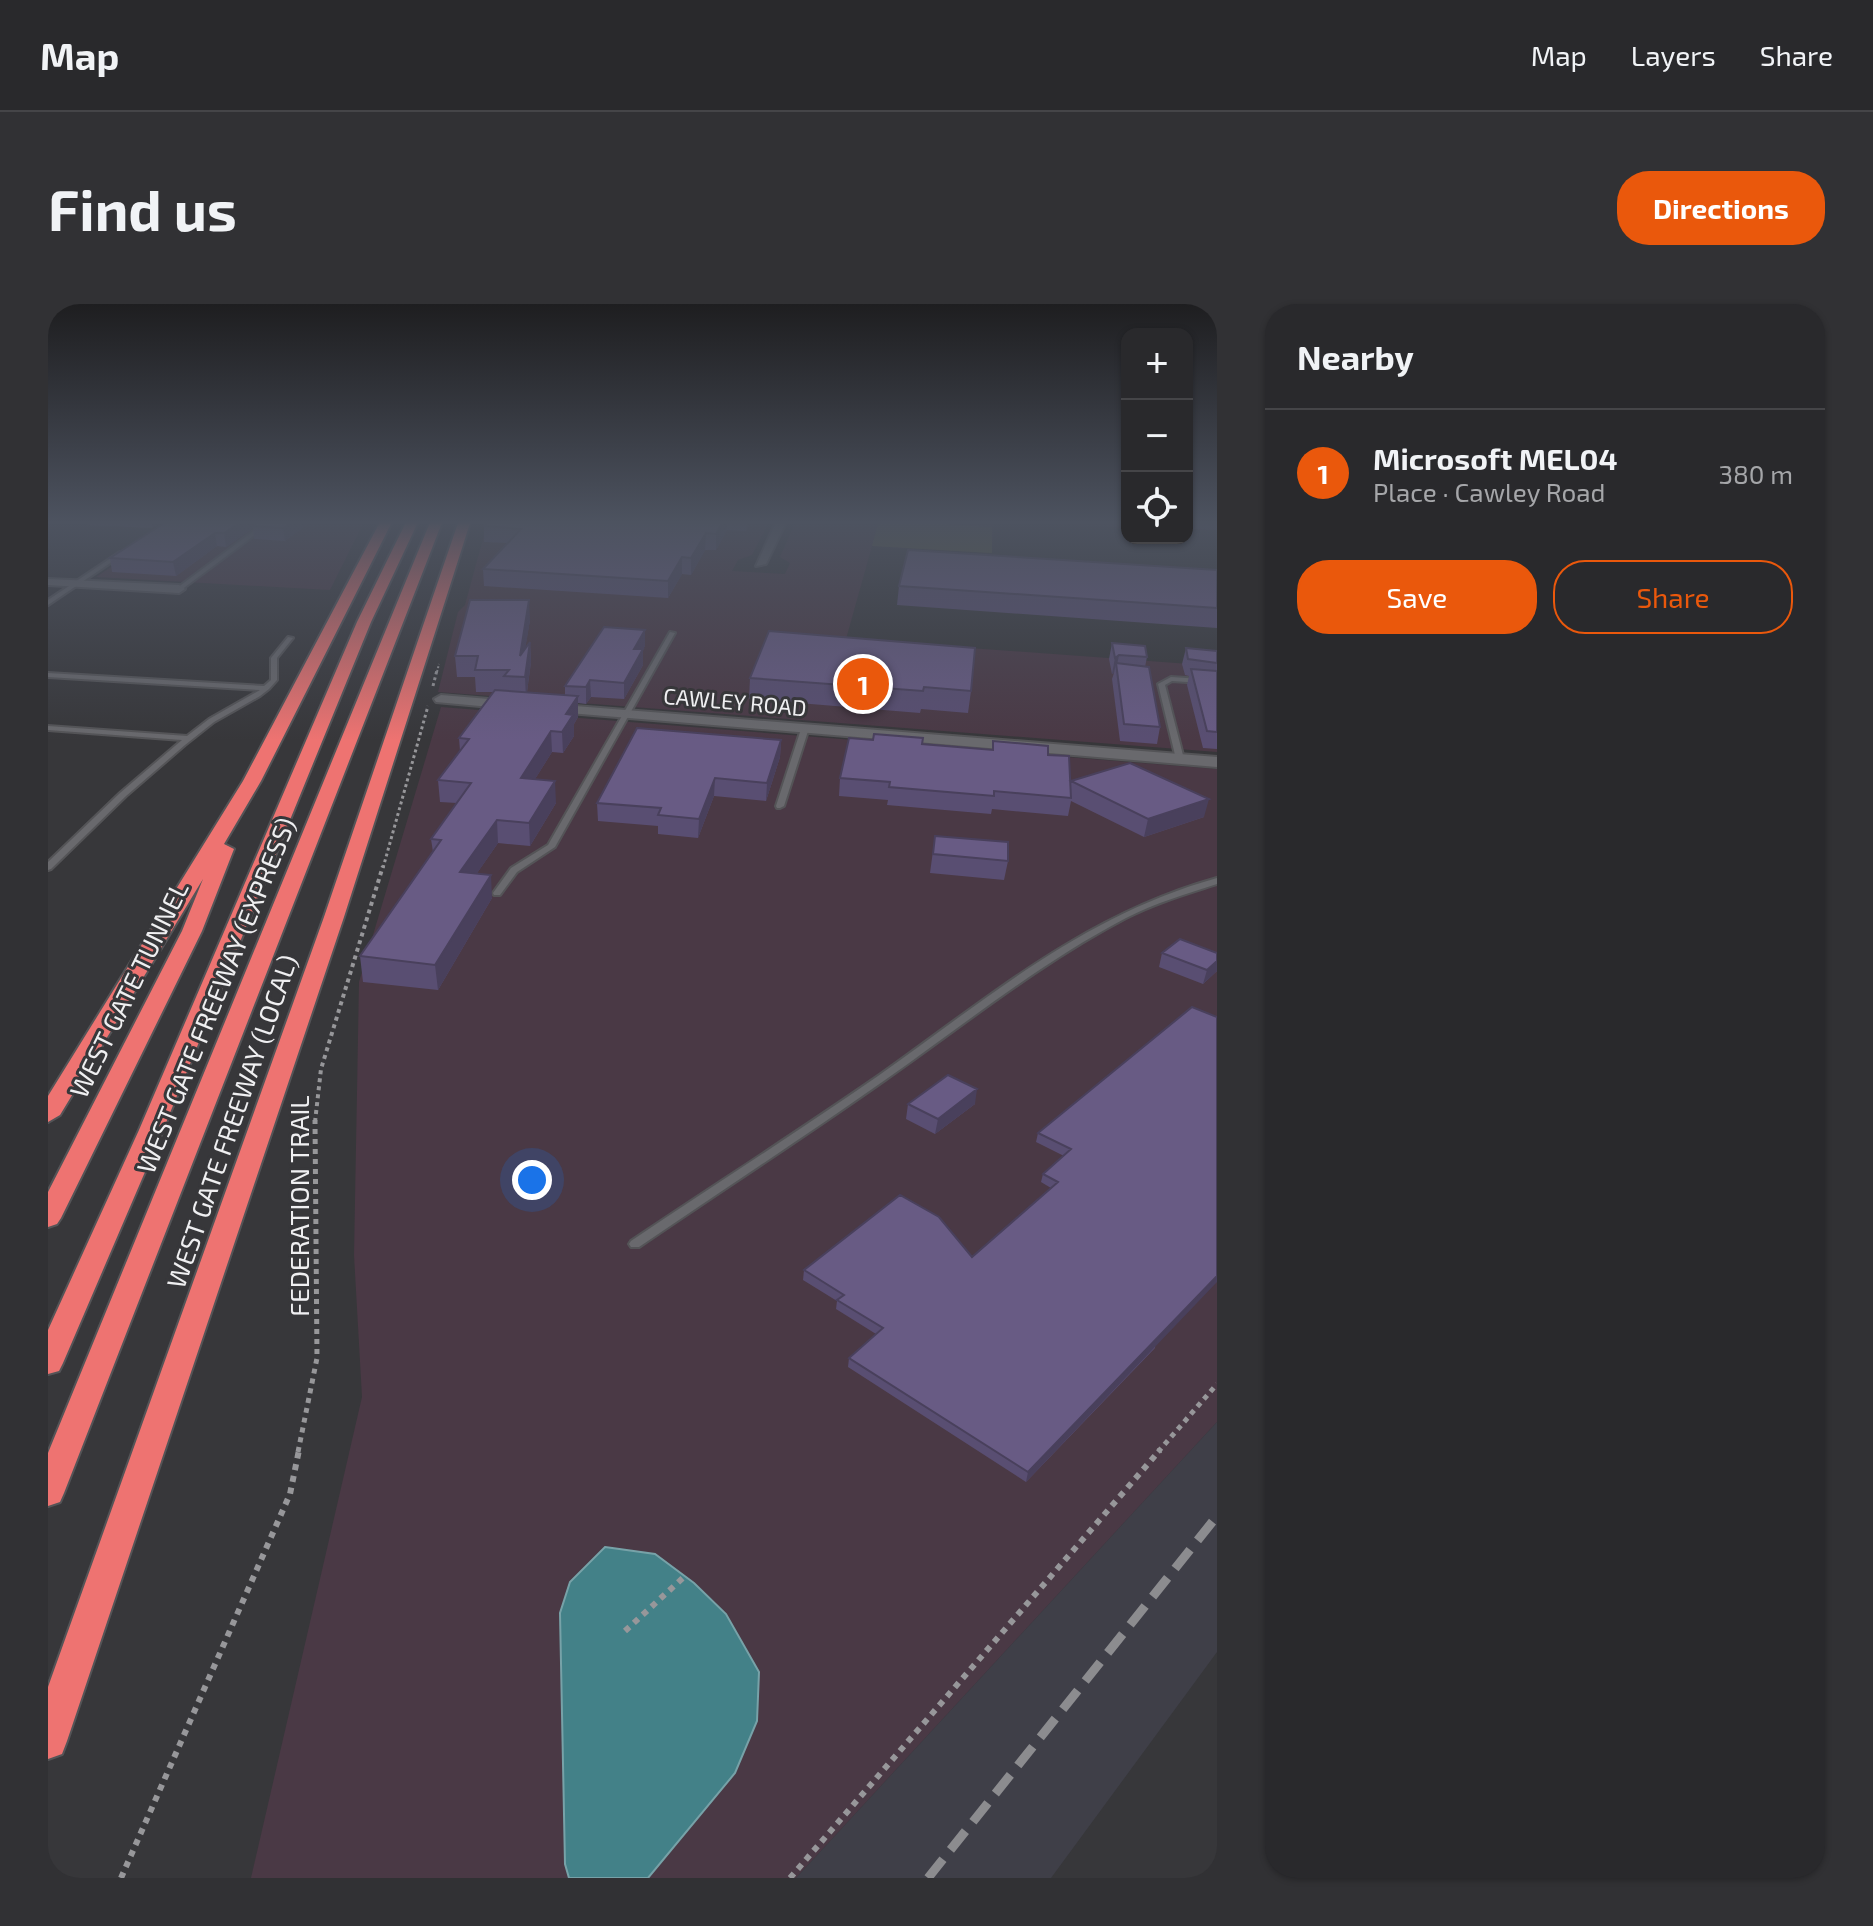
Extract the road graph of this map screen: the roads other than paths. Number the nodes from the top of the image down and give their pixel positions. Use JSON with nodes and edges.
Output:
{"nodes":[{"id":1,"x":349,"y":593,"type":"edge"},
{"id":2,"x":378,"y":593,"type":"edge"},
{"id":3,"x":408,"y":593,"type":"edge"},
{"id":4,"x":441,"y":593,"type":"edge"},
{"id":5,"x":672,"y":633,"type":"dead end"},
{"id":6,"x":290,"y":638,"type":"dead end"},
{"id":7,"x":48,"y":675,"type":"edge"},
{"id":8,"x":1217,"y":682,"type":"edge"},
{"id":9,"x":267,"y":688,"type":"junction"},
{"id":10,"x":441,"y":699,"type":"dead end"},
{"id":11,"x":626,"y":714,"type":"junction"},
{"id":12,"x":48,"y":728,"type":"edge"},
{"id":13,"x":805,"y":728,"type":"junction"},
{"id":14,"x":189,"y":738,"type":"junction"},
{"id":15,"x":1180,"y":759,"type":"junction"},
{"id":16,"x":1217,"y":762,"type":"edge"},
{"id":17,"x":252,"y":781,"type":"junction"},
{"id":18,"x":780,"y":806,"type":"dead end"},
{"id":19,"x":48,"y":867,"type":"edge"},
{"id":20,"x":1217,"y":881,"type":"edge"},
{"id":21,"x":497,"y":893,"type":"dead end"},
{"id":22,"x":48,"y":1115,"type":"edge"},
{"id":23,"x":48,"y":1218,"type":"edge"},
{"id":24,"x":635,"y":1244,"type":"dead end"},
{"id":25,"x":48,"y":1363,"type":"edge"},
{"id":26,"x":48,"y":1493,"type":"edge"},
{"id":27,"x":48,"y":1741,"type":"edge"}],
"edges":[{"from":1,"to":17,"type":"highway"},
{"from":2,"to":25,"type":"highway","name":"WEST GATE FREEWAY (EXPRESS)"},
{"from":3,"to":26,"type":"highway","name":"WEST GATE FREEWAY (EXPRESS)"},
{"from":4,"to":27,"type":"highway","name":"WEST GATE FREEWAY (LOCAL)"},
{"from":5,"to":11,"type":"lane"},
{"from":6,"to":9,"type":"lane"},
{"from":7,"to":9,"type":"lane"},
{"from":8,"to":15,"type":"lane"},
{"from":9,"to":14,"type":"lane"},
{"from":10,"to":11,"type":"street","name":"CAWLEY ROAD"},
{"from":11,"to":13,"type":"street","name":"CAWLEY ROAD"},
{"from":11,"to":21,"type":"lane"},
{"from":12,"to":14,"type":"lane"},
{"from":13,"to":15,"type":"street","name":"CAWLEY ROAD"},
{"from":13,"to":18,"type":"lane"},
{"from":14,"to":19,"type":"lane"},
{"from":15,"to":16,"type":"street","name":"CAWLEY ROAD"},
{"from":17,"to":22,"type":"highway"},
{"from":17,"to":23,"type":"highway","name":"WEST GATE TUNNEL"},
{"from":20,"to":24,"type":"lane"}]}
